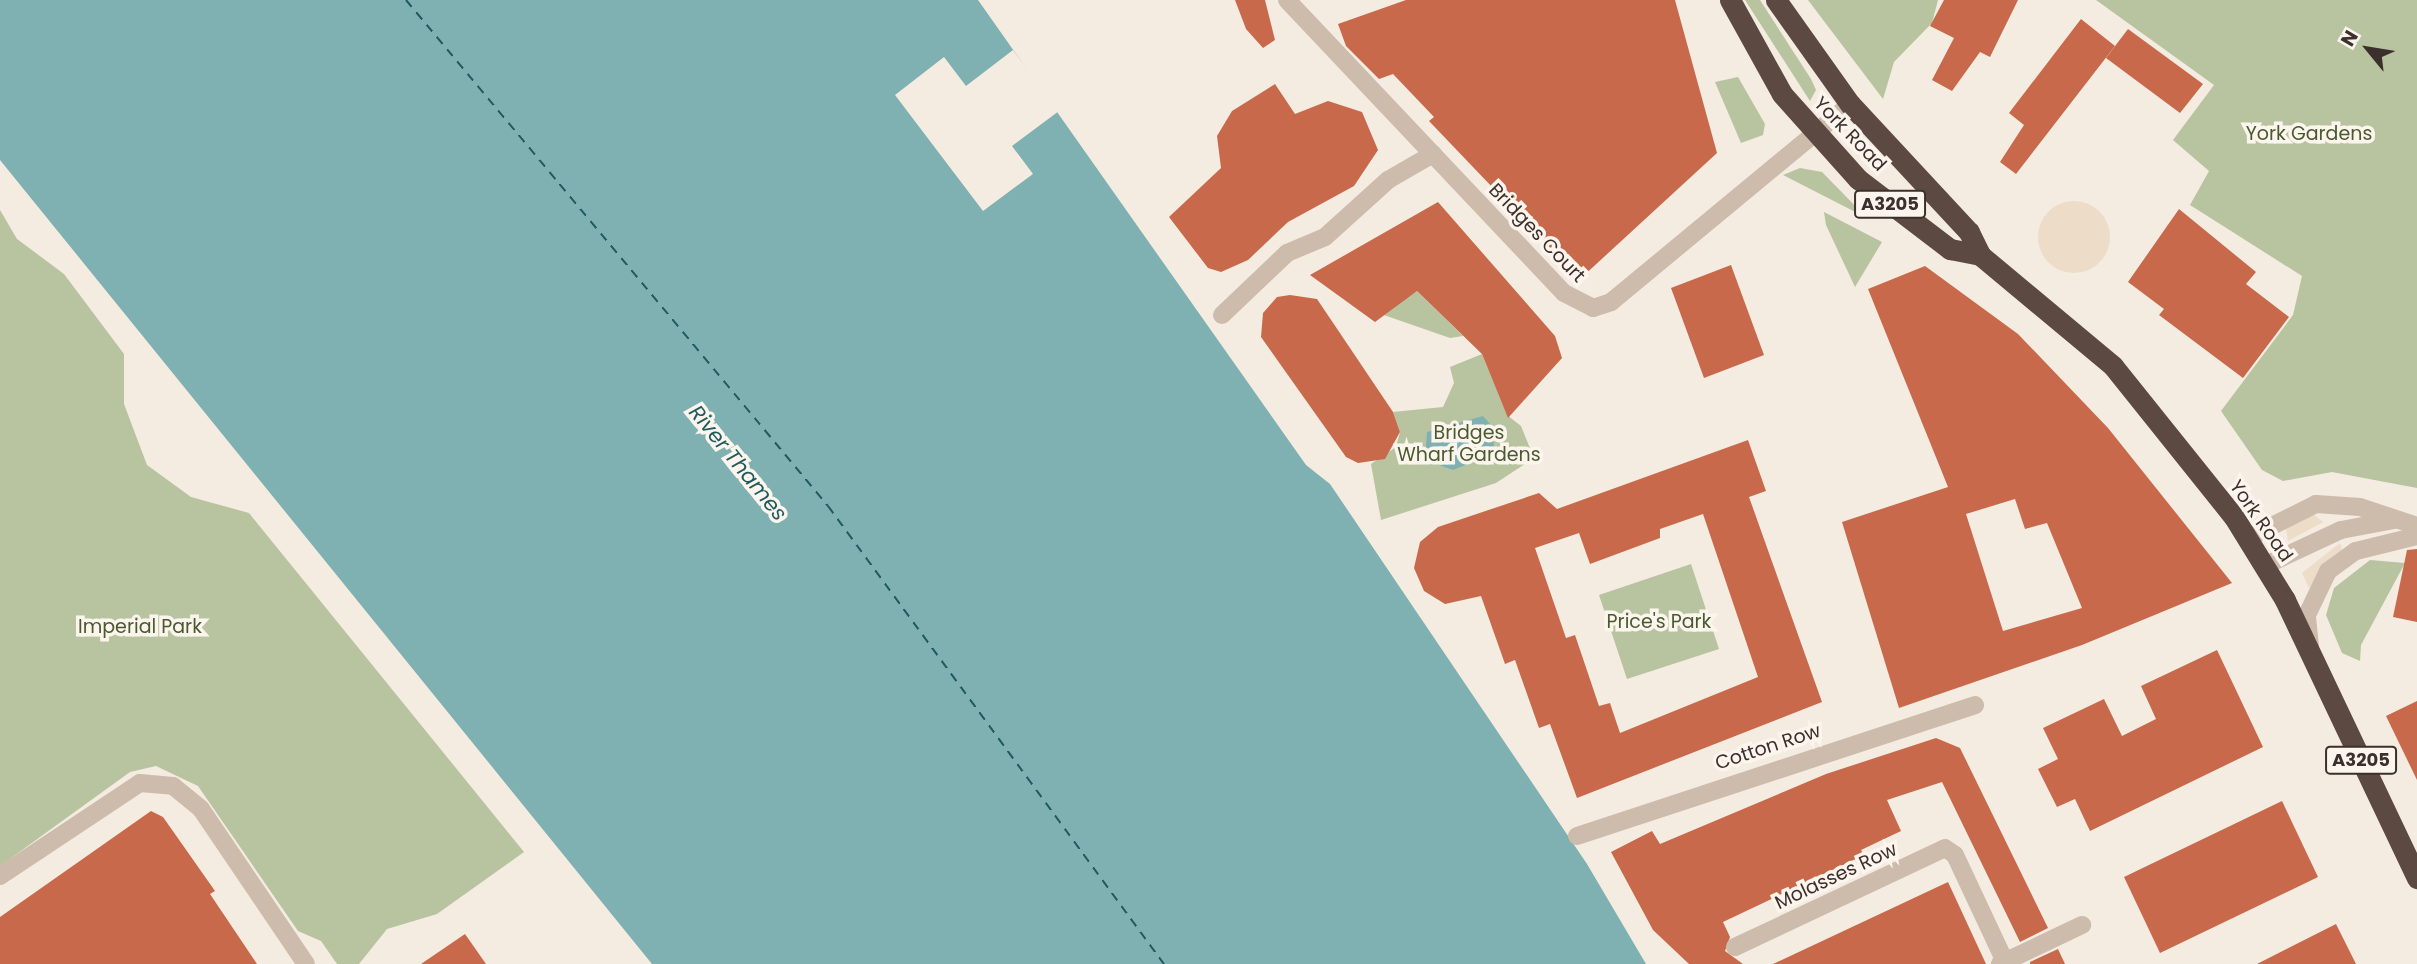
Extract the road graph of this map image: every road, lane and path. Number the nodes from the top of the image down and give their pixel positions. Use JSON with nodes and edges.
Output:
{"nodes":[{"id":1,"x":1287,"y":0,"type":"edge"},
{"id":2,"x":1730,"y":0,"type":"edge"},
{"id":3,"x":1776,"y":0,"type":"edge"},
{"id":4,"x":1850,"y":104,"type":"junction"},
{"id":5,"x":1814,"y":133,"type":"junction"},
{"id":6,"x":1433,"y":154,"type":"junction"},
{"id":7,"x":1980,"y":255,"type":"junction"},
{"id":8,"x":1222,"y":315,"type":"dead end"},
{"id":9,"x":2394,"y":520,"type":"junction"},
{"id":10,"x":2417,"y":526,"type":"edge"},
{"id":11,"x":2417,"y":536,"type":"edge"},
{"id":12,"x":2248,"y":538,"type":"junction"},
{"id":13,"x":2266,"y":565,"type":"junction"},
{"id":14,"x":2311,"y":653,"type":"junction"},
{"id":15,"x":1975,"y":705,"type":"dead end"},
{"id":16,"x":1577,"y":836,"type":"dead end"},
{"id":17,"x":0,"y":876,"type":"edge"},
{"id":18,"x":2417,"y":878,"type":"edge"},
{"id":19,"x":2082,"y":926,"type":"dead end"},
{"id":20,"x":1735,"y":947,"type":"dead end"},
{"id":21,"x":2004,"y":963,"type":"edge"},
{"id":22,"x":306,"y":964,"type":"edge"}],
"edges":[{"from":1,"to":6,"type":"street","name":"Bridges Court"},
{"from":2,"to":5,"type":"highway","name":"York Road","number":"A3205"},
{"from":3,"to":4,"type":"highway","name":"York Road","number":"A3205"},
{"from":4,"to":5,"type":"street","name":"Bridges Court"},
{"from":4,"to":7,"type":"highway","name":"York Road","number":"A3205"},
{"from":5,"to":6,"type":"street","name":"Bridges Court"},
{"from":5,"to":7,"type":"highway","name":"York Road","number":"A3205"},
{"from":6,"to":8,"type":"street"},
{"from":7,"to":12,"type":"highway","name":"York Road","number":"A3205"},
{"from":9,"to":10,"type":"street"},
{"from":9,"to":12,"type":"street"},
{"from":9,"to":13,"type":"street"},
{"from":11,"to":14,"type":"street"},
{"from":12,"to":13,"type":"highway","name":"York Road","number":"A3205"},
{"from":13,"to":14,"type":"highway","name":"York Road","number":"A3205"},
{"from":14,"to":18,"type":"highway","name":"York Road","number":"A3205"},
{"from":15,"to":16,"type":"street","name":"Cotton Row"},
{"from":17,"to":22,"type":"street"},
{"from":19,"to":21,"type":"street"},
{"from":20,"to":21,"type":"street","name":"Molasses Row"}]}
